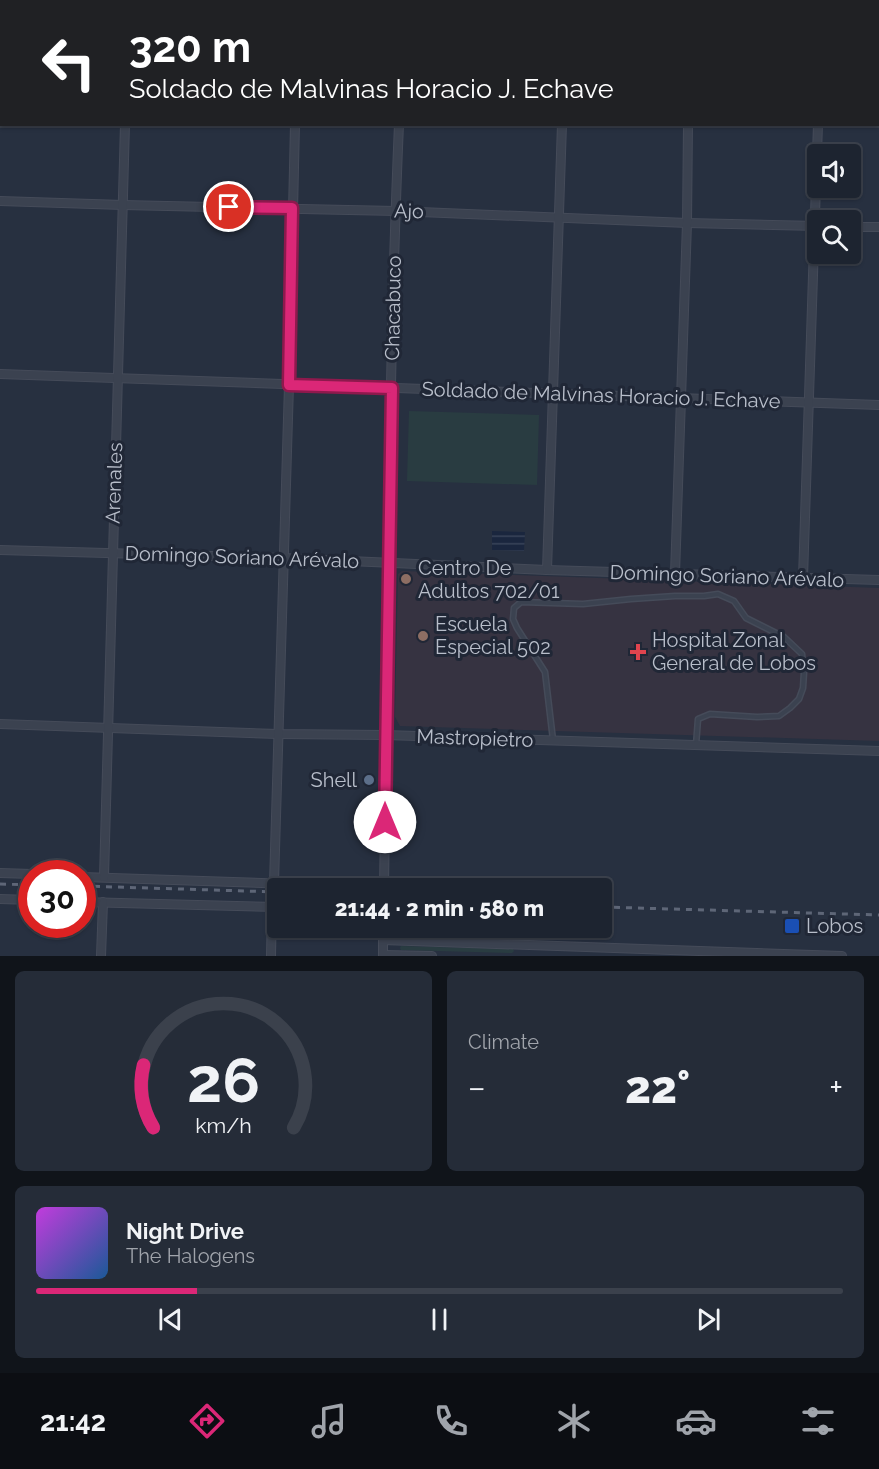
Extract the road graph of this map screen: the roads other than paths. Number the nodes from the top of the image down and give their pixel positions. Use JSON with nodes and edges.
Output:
{"nodes":[{"id":1,"x":125,"y":126,"type":"edge"},
{"id":2,"x":295,"y":126,"type":"edge"},
{"id":3,"x":399,"y":126,"type":"edge"},
{"id":4,"x":562,"y":126,"type":"edge"},
{"id":5,"x":688,"y":126,"type":"edge"},
{"id":6,"x":818,"y":126,"type":"edge"},
{"id":7,"x":0,"y":201,"type":"edge"},
{"id":8,"x":123,"y":205,"type":"junction"},
{"id":9,"x":292,"y":208,"type":"junction"},
{"id":10,"x":816,"y":210,"type":"edge"},
{"id":11,"x":396,"y":211,"type":"junction"},
{"id":12,"x":559,"y":218,"type":"junction"},
{"id":13,"x":687,"y":223,"type":"junction"},
{"id":14,"x":807,"y":226,"type":"edge"},
{"id":15,"x":861,"y":227,"type":"edge"},
{"id":16,"x":879,"y":227,"type":"edge"},
{"id":17,"x":814,"y":264,"type":"edge"},
{"id":18,"x":0,"y":374,"type":"edge"},
{"id":19,"x":117,"y":378,"type":"junction"},
{"id":20,"x":289,"y":385,"type":"junction"},
{"id":21,"x":392,"y":388,"type":"junction"},
{"id":22,"x":553,"y":394,"type":"junction"},
{"id":23,"x":681,"y":397,"type":"junction"},
{"id":24,"x":809,"y":402,"type":"junction"},
{"id":25,"x":879,"y":405,"type":"edge"},
{"id":26,"x":0,"y":550,"type":"edge"},
{"id":27,"x":112,"y":553,"type":"junction"},
{"id":28,"x":284,"y":558,"type":"junction"},
{"id":29,"x":388,"y":562,"type":"junction"},
{"id":30,"x":547,"y":570,"type":"junction"},
{"id":31,"x":675,"y":574,"type":"junction"},
{"id":32,"x":803,"y":579,"type":"junction"},
{"id":33,"x":879,"y":580,"type":"edge"},
{"id":34,"x":0,"y":724,"type":"edge"},
{"id":35,"x":107,"y":728,"type":"junction"},
{"id":36,"x":278,"y":734,"type":"junction"},
{"id":37,"x":385,"y":735,"type":"junction"},
{"id":38,"x":553,"y":740,"type":"junction"},
{"id":39,"x":696,"y":745,"type":"junction"},
{"id":40,"x":879,"y":751,"type":"edge"},
{"id":41,"x":0,"y":873,"type":"edge"},
{"id":42,"x":18,"y":874,"type":"edge"},
{"id":43,"x":96,"y":877,"type":"edge"},
{"id":44,"x":104,"y":877,"type":"junction"},
{"id":45,"x":274,"y":878,"type":"edge"},
{"id":46,"x":384,"y":878,"type":"edge"},
{"id":47,"x":267,"y":883,"type":"edge"},
{"id":48,"x":0,"y":899,"type":"edge"},
{"id":49,"x":18,"y":900,"type":"edge"},
{"id":50,"x":96,"y":902,"type":"edge"},
{"id":51,"x":103,"y":902,"type":"junction"},
{"id":52,"x":267,"y":907,"type":"edge"},
{"id":53,"x":272,"y":938,"type":"edge"},
{"id":54,"x":383,"y":940,"type":"joint"},
{"id":55,"x":529,"y":945,"type":"junction"},
{"id":56,"x":660,"y":953,"type":"edge"},
{"id":57,"x":757,"y":954,"type":"edge"},
{"id":58,"x":101,"y":956,"type":"edge"},
{"id":59,"x":271,"y":956,"type":"edge"},
{"id":60,"x":383,"y":956,"type":"edge"},
{"id":61,"x":432,"y":956,"type":"edge"},
{"id":62,"x":529,"y":956,"type":"edge"},
{"id":63,"x":824,"y":956,"type":"edge"},
{"id":64,"x":842,"y":956,"type":"edge"}],
"edges":[{"from":1,"to":8,"type":"street","name":"Arenales"},
{"from":2,"to":9,"type":"street"},
{"from":3,"to":11,"type":"street","name":"Chacabuco"},
{"from":4,"to":12,"type":"street"},
{"from":5,"to":13,"type":"street"},
{"from":6,"to":10,"type":"street"},
{"from":7,"to":8,"type":"street","name":"Ajo"},
{"from":8,"to":9,"type":"street","name":"Ajo"},
{"from":8,"to":19,"type":"street","name":"Arenales"},
{"from":9,"to":11,"type":"street","name":"Ajo"},
{"from":9,"to":20,"type":"street"},
{"from":11,"to":12,"type":"street","name":"Ajo"},
{"from":11,"to":21,"type":"street","name":"Chacabuco"},
{"from":12,"to":13,"type":"street","name":"Ajo"},
{"from":12,"to":22,"type":"street"},
{"from":13,"to":14,"type":"street","name":"Ajo"},
{"from":13,"to":23,"type":"street"},
{"from":15,"to":16,"type":"street"},
{"from":17,"to":24,"type":"street"},
{"from":18,"to":19,"type":"street","name":"Soldado de Malvinas Horacio J. Echave"},
{"from":19,"to":20,"type":"street","name":"Soldado de Malvinas Horacio J. Echave"},
{"from":19,"to":27,"type":"street","name":"Arenales"},
{"from":20,"to":21,"type":"street","name":"Soldado de Malvinas Horacio J. Echave"},
{"from":20,"to":28,"type":"street"},
{"from":21,"to":22,"type":"street","name":"Soldado de Malvinas Horacio J. Echave"},
{"from":21,"to":29,"type":"street","name":"Chacabuco"},
{"from":22,"to":23,"type":"street","name":"Soldado de Malvinas Horacio J. Echave"},
{"from":22,"to":30,"type":"street"},
{"from":23,"to":24,"type":"street","name":"Soldado de Malvinas Horacio J. Echave"},
{"from":23,"to":31,"type":"street"},
{"from":24,"to":25,"type":"street","name":"Soldado de Malvinas Horacio J. Echave"},
{"from":24,"to":32,"type":"street"},
{"from":26,"to":27,"type":"street","name":"Domingo Soriano Arévalo"},
{"from":27,"to":28,"type":"street","name":"Domingo Soriano Arévalo"},
{"from":27,"to":35,"type":"street","name":"Arenales"},
{"from":28,"to":29,"type":"street","name":"Domingo Soriano Arévalo"},
{"from":28,"to":36,"type":"street"},
{"from":29,"to":30,"type":"street","name":"Domingo Soriano Arévalo"},
{"from":29,"to":37,"type":"street","name":"Chacabuco"},
{"from":30,"to":31,"type":"street","name":"Domingo Soriano Arévalo"},
{"from":31,"to":32,"type":"street","name":"Domingo Soriano Arévalo"},
{"from":32,"to":33,"type":"street","name":"Domingo Soriano Arévalo"},
{"from":34,"to":35,"type":"street","name":"Mastropietro"},
{"from":35,"to":36,"type":"street","name":"Mastropietro"},
{"from":35,"to":44,"type":"street","name":"Arenales"},
{"from":36,"to":37,"type":"street","name":"Mastropietro"},
{"from":36,"to":45,"type":"street"},
{"from":37,"to":38,"type":"street","name":"Mastropietro"},
{"from":37,"to":46,"type":"street","name":"Chacabuco"},
{"from":38,"to":39,"type":"street","name":"Mastropietro"},
{"from":38,"to":39,"type":"lane"},
{"from":39,"to":40,"type":"street","name":"Mastropietro"},
{"from":41,"to":42,"type":"street"},
{"from":43,"to":44,"type":"street"},
{"from":44,"to":47,"type":"street"},
{"from":48,"to":49,"type":"street"},
{"from":50,"to":51,"type":"street"},
{"from":51,"to":52,"type":"street"},
{"from":51,"to":58,"type":"street"},
{"from":53,"to":59,"type":"street"},
{"from":54,"to":55,"type":"street"},
{"from":54,"to":60,"type":"street"},
{"from":55,"to":56,"type":"street"},
{"from":55,"to":62,"type":"street"},
{"from":56,"to":57,"type":"street"},
{"from":57,"to":63,"type":"street"},
{"from":60,"to":61,"type":"street"},
{"from":63,"to":64,"type":"street"}]}
